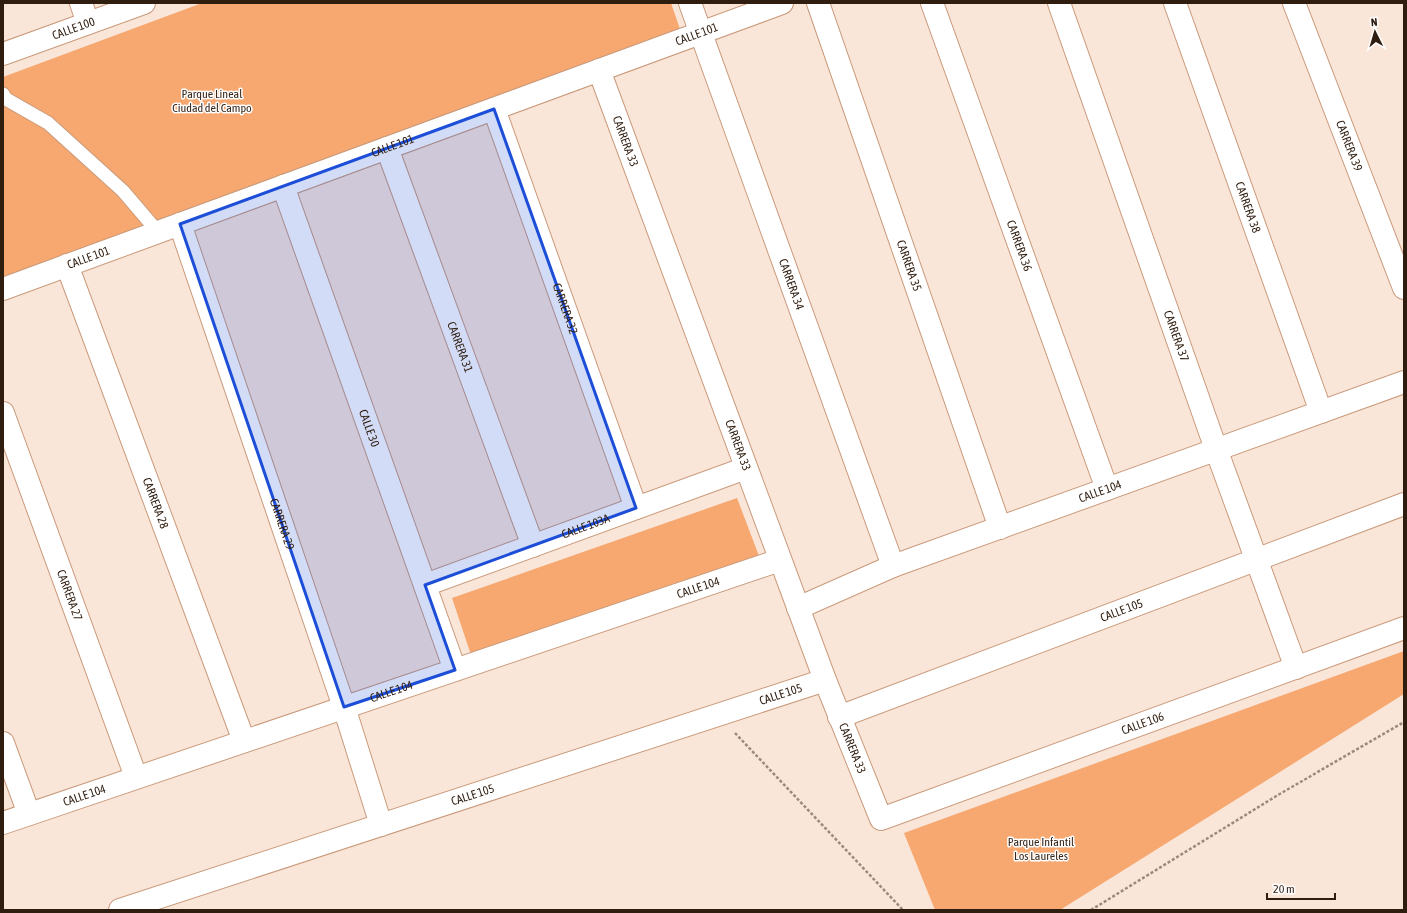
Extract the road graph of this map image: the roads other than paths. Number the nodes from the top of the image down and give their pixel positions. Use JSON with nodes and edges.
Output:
{"nodes":[{"id":1,"x":81,"y":3,"type":"edge"},
{"id":2,"x":144,"y":3,"type":"edge"},
{"id":3,"x":690,"y":3,"type":"edge"},
{"id":4,"x":782,"y":3,"type":"edge"},
{"id":5,"x":818,"y":3,"type":"edge"},
{"id":6,"x":932,"y":3,"type":"edge"},
{"id":7,"x":1059,"y":3,"type":"edge"},
{"id":8,"x":1175,"y":3,"type":"edge"},
{"id":9,"x":1294,"y":3,"type":"edge"},
{"id":10,"x":88,"y":23,"type":"junction"},
{"id":11,"x":700,"y":33,"type":"junction"},
{"id":12,"x":3,"y":54,"type":"edge"},
{"id":13,"x":599,"y":70,"type":"junction"},
{"id":14,"x":3,"y":94,"type":"edge"},
{"id":15,"x":494,"y":109,"type":"junction"},
{"id":16,"x":387,"y":148,"type":"junction"},
{"id":17,"x":283,"y":186,"type":"junction"},
{"id":18,"x":180,"y":224,"type":"junction"},
{"id":19,"x":158,"y":232,"type":"junction"},
{"id":20,"x":67,"y":265,"type":"junction"},
{"id":21,"x":1404,"y":288,"type":"edge"},
{"id":22,"x":3,"y":289,"type":"edge"},
{"id":23,"x":1404,"y":382,"type":"edge"},
{"id":24,"x":1321,"y":412,"type":"junction"},
{"id":25,"x":3,"y":413,"type":"edge"},
{"id":26,"x":1216,"y":449,"type":"junction"},
{"id":27,"x":746,"y":468,"type":"junction"},
{"id":28,"x":1106,"y":489,"type":"junction"},
{"id":29,"x":1404,"y":504,"type":"edge"},
{"id":30,"x":636,"y":508,"type":"junction"},
{"id":31,"x":1000,"y":528,"type":"junction"},
{"id":32,"x":533,"y":546,"type":"junction"},
{"id":33,"x":1256,"y":559,"type":"junction"},
{"id":34,"x":780,"y":560,"type":"junction"},
{"id":35,"x":893,"y":566,"type":"junction"},
{"id":36,"x":425,"y":585,"type":"junction"},
{"id":37,"x":798,"y":608,"type":"junction"},
{"id":38,"x":1404,"y":628,"type":"edge"},
{"id":39,"x":1296,"y":668,"type":"junction"},
{"id":40,"x":455,"y":670,"type":"junction"},
{"id":41,"x":825,"y":680,"type":"junction"},
{"id":42,"x":344,"y":707,"type":"junction"},
{"id":43,"x":839,"y":717,"type":"junction"},
{"id":44,"x":244,"y":741,"type":"junction"},
{"id":45,"x":3,"y":743,"type":"edge"},
{"id":46,"x":136,"y":778,"type":"junction"},
{"id":47,"x":29,"y":814,"type":"junction"},
{"id":48,"x":881,"y":819,"type":"joint"},
{"id":49,"x":3,"y":823,"type":"edge"},
{"id":50,"x":381,"y":825,"type":"junction"},
{"id":51,"x":120,"y":910,"type":"edge"}],
"edges":[{"from":1,"to":10,"type":"street"},
{"from":2,"to":10,"type":"street","name":"CALLE 100"},
{"from":3,"to":11,"type":"street","name":"CARRERA 34"},
{"from":4,"to":11,"type":"street","name":"CALLE 101"},
{"from":5,"to":31,"type":"street","name":"CARRERA 35"},
{"from":6,"to":28,"type":"street","name":"CARRERA 36"},
{"from":7,"to":26,"type":"street","name":"CARRERA 37"},
{"from":8,"to":24,"type":"street","name":"CARRERA 38"},
{"from":9,"to":21,"type":"street","name":"CARRERA 39"},
{"from":10,"to":12,"type":"street","name":"CALLE 100"},
{"from":11,"to":13,"type":"street","name":"CALLE 101"},
{"from":11,"to":35,"type":"street","name":"CARRERA 34"},
{"from":13,"to":15,"type":"street","name":"CALLE 101"},
{"from":13,"to":27,"type":"street","name":"CARRERA 33"},
{"from":14,"to":19,"type":"lane"},
{"from":15,"to":16,"type":"street","name":"CALLE 101"},
{"from":15,"to":30,"type":"street","name":"CARRERA 32"},
{"from":16,"to":17,"type":"street","name":"CALLE 101"},
{"from":16,"to":32,"type":"street","name":"CARRERA 31"},
{"from":17,"to":18,"type":"street","name":"CALLE 101"},
{"from":17,"to":36,"type":"street","name":"CALLE 30"},
{"from":18,"to":19,"type":"street","name":"CALLE 101"},
{"from":18,"to":42,"type":"street","name":"CARRERA 29"},
{"from":19,"to":20,"type":"street","name":"CALLE 101"},
{"from":20,"to":22,"type":"street","name":"CALLE 101"},
{"from":20,"to":44,"type":"street","name":"CARRERA 28"},
{"from":23,"to":24,"type":"street","name":"CALLE 104"},
{"from":24,"to":26,"type":"street","name":"CALLE 104"},
{"from":25,"to":46,"type":"street","name":"CARRERA 27"},
{"from":26,"to":28,"type":"street","name":"CALLE 104"},
{"from":26,"to":33,"type":"street","name":"CARRERA 37"},
{"from":27,"to":30,"type":"street","name":"CALLE 103A"},
{"from":27,"to":34,"type":"street","name":"CARRERA 33"},
{"from":28,"to":31,"type":"street","name":"CALLE 104"},
{"from":29,"to":33,"type":"street","name":"CALLE 105"},
{"from":30,"to":32,"type":"street","name":"CALLE 103A"},
{"from":31,"to":35,"type":"street","name":"CALLE 104"},
{"from":32,"to":36,"type":"street","name":"CALLE 103A"},
{"from":33,"to":39,"type":"street","name":"CARRERA 37"},
{"from":33,"to":43,"type":"street","name":"CALLE 105"},
{"from":34,"to":37,"type":"street","name":"CARRERA 33"},
{"from":34,"to":40,"type":"street","name":"CALLE 104"},
{"from":35,"to":37,"type":"street","name":"CALLE 104"},
{"from":36,"to":40,"type":"street","name":"CALLE 30"},
{"from":37,"to":41,"type":"street","name":"CARRERA 33"},
{"from":38,"to":39,"type":"street","name":"CALLE 106"},
{"from":39,"to":48,"type":"street","name":"CALLE 106"},
{"from":40,"to":42,"type":"street","name":"CALLE 104"},
{"from":41,"to":43,"type":"street","name":"CARRERA 33"},
{"from":41,"to":50,"type":"street","name":"CALLE 105"},
{"from":42,"to":44,"type":"street","name":"CALLE 104"},
{"from":42,"to":50,"type":"street","name":"CARRERA 29"},
{"from":43,"to":48,"type":"street","name":"CARRERA 33"},
{"from":44,"to":46,"type":"street","name":"CALLE 104"},
{"from":45,"to":47,"type":"street"},
{"from":46,"to":47,"type":"street","name":"CALLE 104"},
{"from":47,"to":49,"type":"street","name":"CALLE 104"},
{"from":50,"to":51,"type":"street","name":"CALLE 105"}]}
